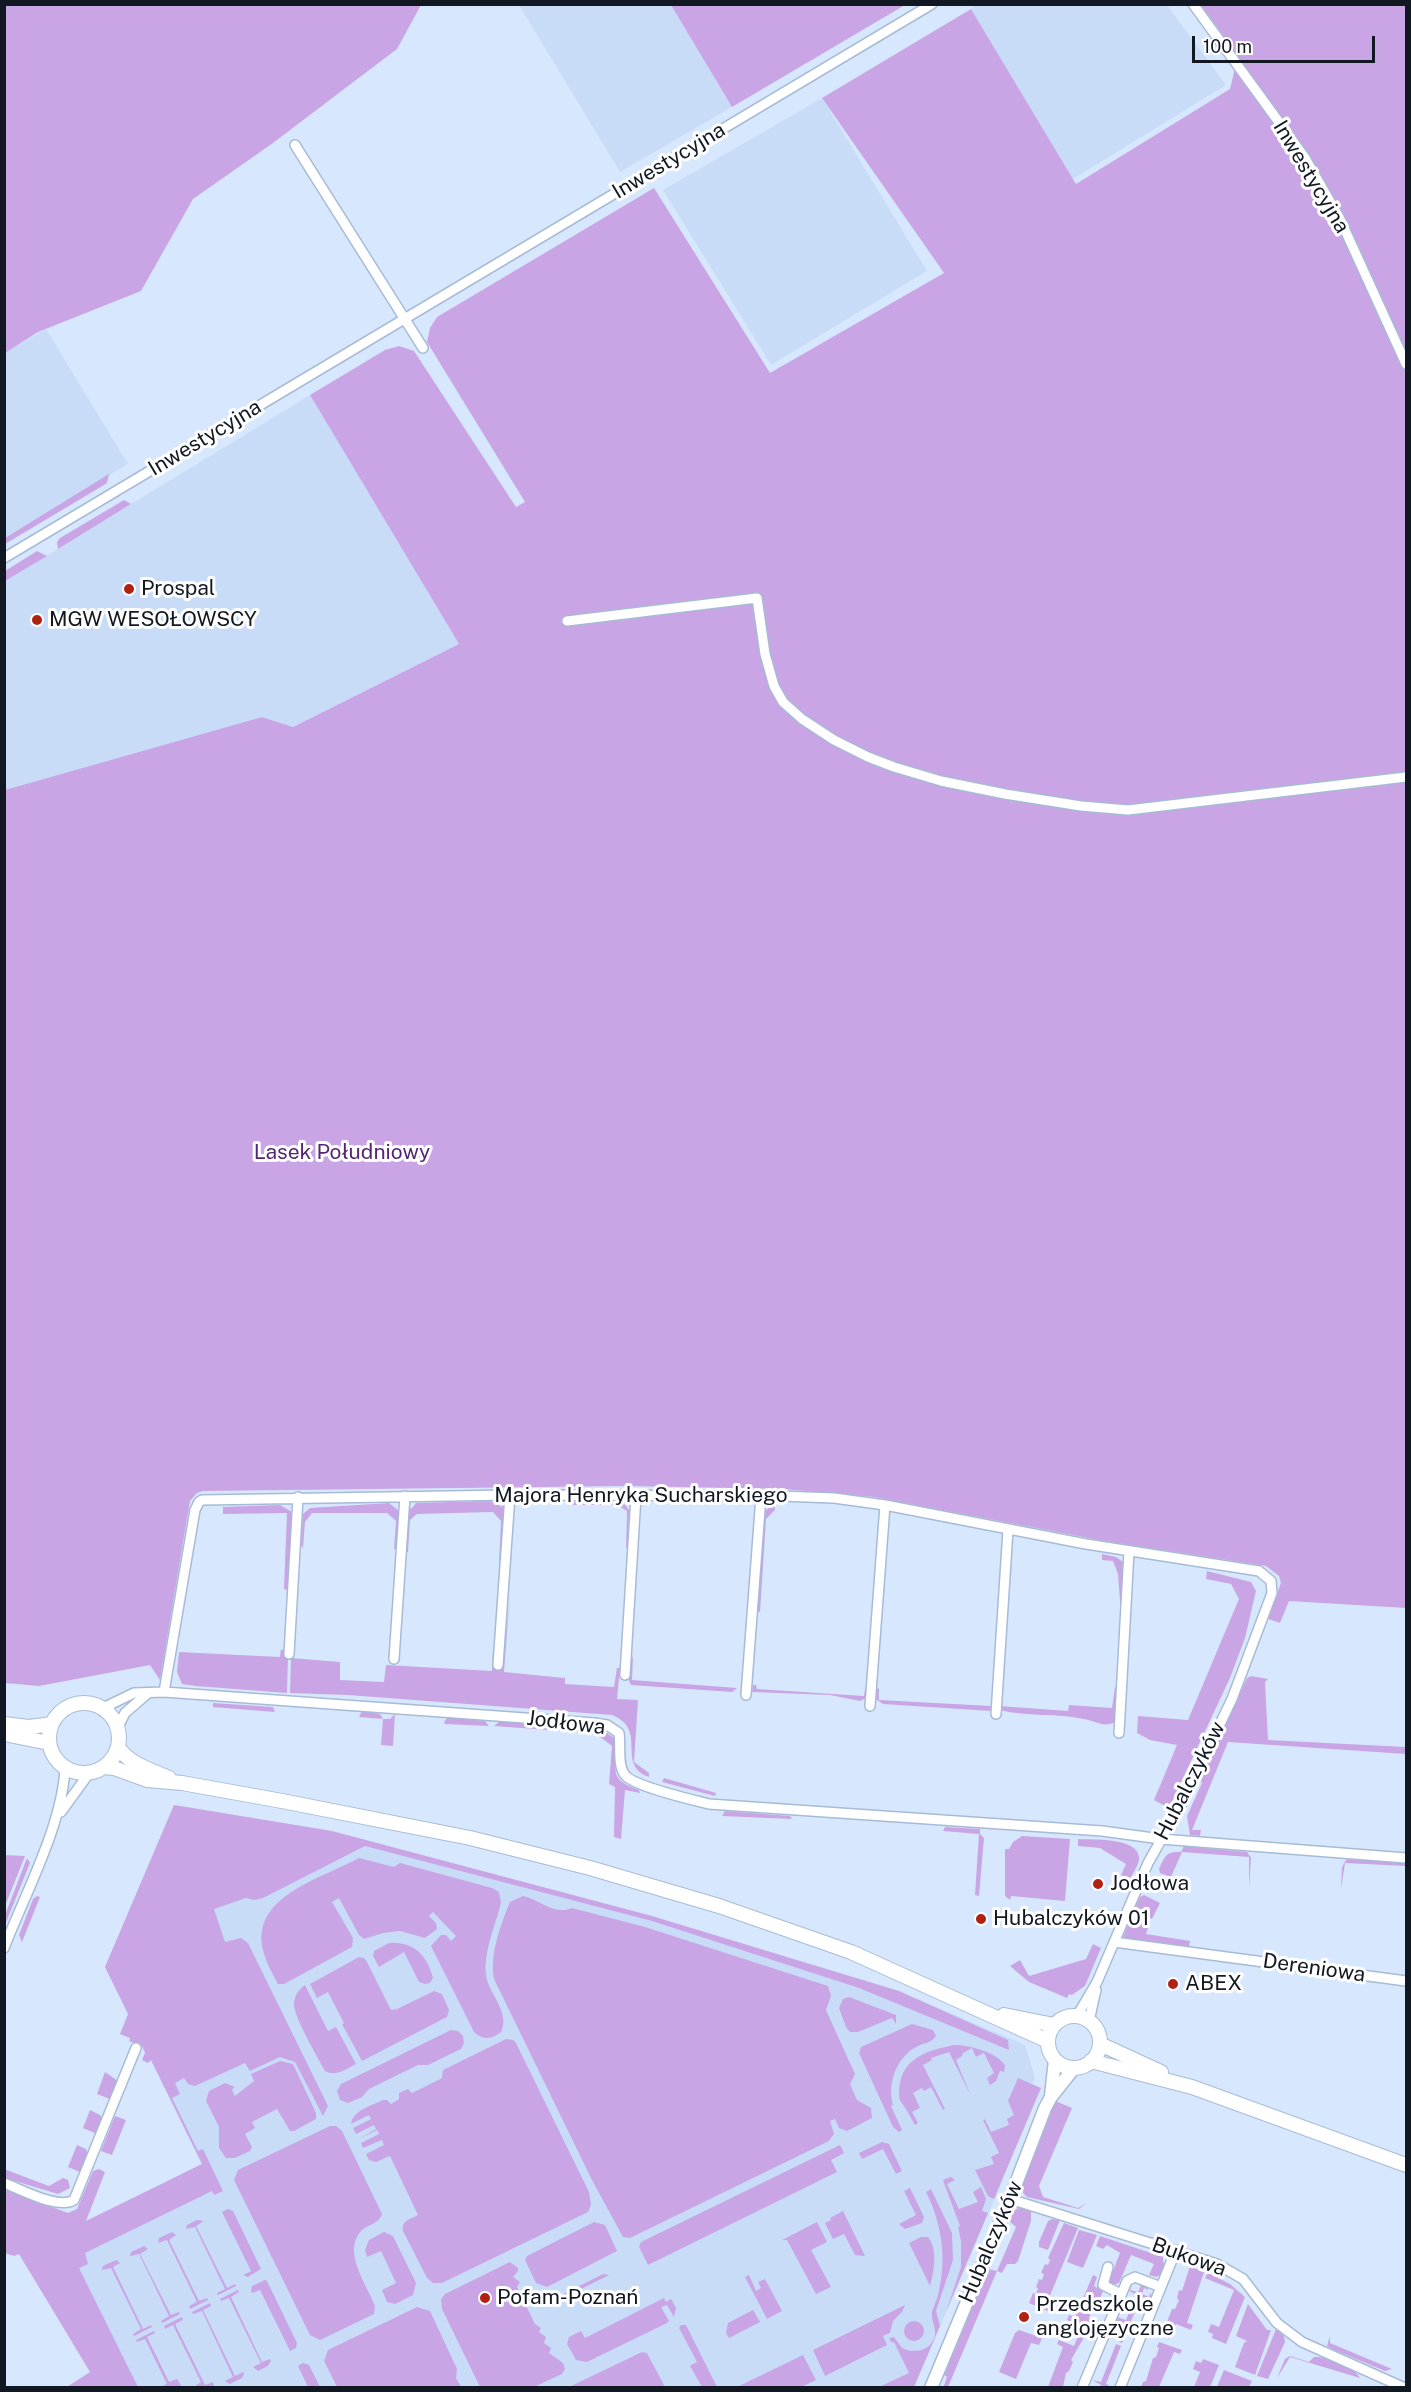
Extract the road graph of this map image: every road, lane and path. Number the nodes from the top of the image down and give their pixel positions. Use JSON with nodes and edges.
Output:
{"nodes":[{"id":1,"x":932,"y":4,"type":"edge"},
{"id":2,"x":1193,"y":4,"type":"edge"},
{"id":3,"x":295,"y":145,"type":"dead end"},
{"id":4,"x":406,"y":318,"type":"junction"},
{"id":5,"x":423,"y":348,"type":"dead end"},
{"id":6,"x":1407,"y":364,"type":"edge"},
{"id":7,"x":4,"y":558,"type":"edge"},
{"id":8,"x":567,"y":621,"type":"dead end"},
{"id":9,"x":1407,"y":777,"type":"edge"},
{"id":10,"x":510,"y":1495,"type":"junction"},
{"id":11,"x":405,"y":1496,"type":"junction"},
{"id":12,"x":636,"y":1496,"type":"junction"},
{"id":13,"x":761,"y":1496,"type":"junction"},
{"id":14,"x":298,"y":1497,"type":"junction"},
{"id":15,"x":885,"y":1505,"type":"junction"},
{"id":16,"x":1008,"y":1530,"type":"junction"},
{"id":17,"x":1129,"y":1551,"type":"junction"},
{"id":18,"x":1268,"y":1578,"type":"joint"},
{"id":19,"x":289,"y":1654,"type":"dead end"},
{"id":20,"x":394,"y":1659,"type":"dead end"},
{"id":21,"x":498,"y":1665,"type":"dead end"},
{"id":22,"x":625,"y":1675,"type":"dead end"},
{"id":23,"x":164,"y":1692,"type":"junction"},
{"id":24,"x":148,"y":1693,"type":"junction"},
{"id":25,"x":746,"y":1695,"type":"dead end"},
{"id":26,"x":870,"y":1706,"type":"dead end"},
{"id":27,"x":103,"y":1708,"type":"junction"},
{"id":28,"x":996,"y":1714,"type":"dead end"},
{"id":29,"x":52,"y":1724,"type":"junction"},
{"id":30,"x":4,"y":1725,"type":"edge"},
{"id":31,"x":117,"y":1729,"type":"junction"},
{"id":32,"x":1119,"y":1733,"type":"dead end"},
{"id":33,"x":4,"y":1734,"type":"edge"},
{"id":34,"x":50,"y":1743,"type":"junction"},
{"id":35,"x":118,"y":1747,"type":"junction"},
{"id":36,"x":65,"y":1767,"type":"junction"},
{"id":37,"x":104,"y":1767,"type":"junction"},
{"id":38,"x":90,"y":1772,"type":"junction"},
{"id":39,"x":182,"y":1783,"type":"junction"},
{"id":40,"x":55,"y":1822,"type":"junction"},
{"id":41,"x":1161,"y":1839,"type":"junction"},
{"id":42,"x":1407,"y":1858,"type":"edge"},
{"id":43,"x":1114,"y":1942,"type":"junction"},
{"id":44,"x":5,"y":1947,"type":"edge"},
{"id":45,"x":1407,"y":1980,"type":"edge"},
{"id":46,"x":982,"y":2010,"type":"junction"},
{"id":47,"x":1083,"y":2018,"type":"junction"},
{"id":48,"x":1054,"y":2025,"type":"junction"},
{"id":49,"x":1048,"y":2041,"type":"junction"},
{"id":50,"x":1100,"y":2043,"type":"junction"},
{"id":51,"x":136,"y":2048,"type":"dead end"},
{"id":52,"x":1055,"y":2060,"type":"junction"},
{"id":53,"x":1091,"y":2061,"type":"junction"},
{"id":54,"x":1074,"y":2068,"type":"junction"},
{"id":55,"x":1192,"y":2087,"type":"junction"},
{"id":56,"x":1051,"y":2097,"type":"junction"},
{"id":57,"x":1407,"y":2165,"type":"edge"},
{"id":58,"x":4,"y":2183,"type":"edge"},
{"id":59,"x":1010,"y":2199,"type":"junction"},
{"id":60,"x":1176,"y":2250,"type":"junction"},
{"id":61,"x":1108,"y":2267,"type":"dead end"},
{"id":62,"x":1161,"y":2287,"type":"junction"},
{"id":63,"x":1121,"y":2294,"type":"junction"},
{"id":64,"x":931,"y":2388,"type":"edge"},
{"id":65,"x":1082,"y":2388,"type":"edge"},
{"id":66,"x":1120,"y":2388,"type":"edge"},
{"id":67,"x":1406,"y":2388,"type":"edge"}],
"edges":[{"from":1,"to":4,"type":"street","name":"Inwestycyjna"},
{"from":2,"to":6,"type":"street","name":"Inwestycyjna"},
{"from":3,"to":4,"type":"street"},
{"from":4,"to":5,"type":"street"},
{"from":4,"to":7,"type":"street","name":"Inwestycyjna"},
{"from":8,"to":9,"type":"street"},
{"from":10,"to":11,"type":"street","name":"Majora Henryka Sucharskiego"},
{"from":10,"to":12,"type":"street","name":"Majora Henryka Sucharskiego"},
{"from":10,"to":21,"type":"street"},
{"from":11,"to":14,"type":"street","name":"Majora Henryka Sucharskiego"},
{"from":11,"to":20,"type":"street"},
{"from":12,"to":13,"type":"street","name":"Majora Henryka Sucharskiego"},
{"from":12,"to":22,"type":"street"},
{"from":13,"to":15,"type":"street","name":"Majora Henryka Sucharskiego"},
{"from":13,"to":25,"type":"street"},
{"from":14,"to":19,"type":"street"},
{"from":14,"to":23,"type":"street","name":"Majora Henryka Sucharskiego"},
{"from":15,"to":16,"type":"street","name":"Majora Henryka Sucharskiego"},
{"from":15,"to":26,"type":"street"},
{"from":16,"to":17,"type":"street","name":"Majora Henryka Sucharskiego"},
{"from":16,"to":28,"type":"street"},
{"from":17,"to":18,"type":"street","name":"Majora Henryka Sucharskiego"},
{"from":17,"to":32,"type":"street"},
{"from":18,"to":41,"type":"street","name":"Hubalczyków"},
{"from":23,"to":24,"type":"street","name":"Jodłowa"},
{"from":23,"to":41,"type":"street","name":"Jodłowa"},
{"from":24,"to":27,"type":"street","name":"Jodłowa"},
{"from":24,"to":31,"type":"street"},
{"from":27,"to":29,"type":"main road"},
{"from":27,"to":31,"type":"main road"},
{"from":29,"to":30,"type":"main road"},
{"from":29,"to":34,"type":"main road"},
{"from":31,"to":35,"type":"main road"},
{"from":33,"to":34,"type":"main road"},
{"from":34,"to":36,"type":"main road"},
{"from":35,"to":37,"type":"main road"},
{"from":35,"to":39,"type":"main road"},
{"from":36,"to":38,"type":"main road"},
{"from":36,"to":40,"type":"street"},
{"from":37,"to":38,"type":"main road"},
{"from":37,"to":39,"type":"main road"},
{"from":38,"to":40,"type":"street"},
{"from":39,"to":46,"type":"main road"},
{"from":40,"to":44,"type":"street"},
{"from":41,"to":42,"type":"street","name":"Jodłowa"},
{"from":41,"to":43,"type":"street","name":"Hubalczyków"},
{"from":43,"to":45,"type":"street","name":"Dereniowa"},
{"from":43,"to":47,"type":"street","name":"Hubalczyków"},
{"from":46,"to":48,"type":"main road"},
{"from":46,"to":49,"type":"main road"},
{"from":47,"to":48,"type":"main road"},
{"from":47,"to":50,"type":"main road"},
{"from":48,"to":49,"type":"main road"},
{"from":49,"to":52,"type":"main road"},
{"from":50,"to":53,"type":"main road"},
{"from":50,"to":55,"type":"main road"},
{"from":51,"to":58,"type":"street"},
{"from":52,"to":54,"type":"main road"},
{"from":52,"to":56,"type":"street","name":"Hubalczyków"},
{"from":53,"to":54,"type":"main road"},
{"from":53,"to":55,"type":"main road"},
{"from":54,"to":56,"type":"street","name":"Hubalczyków"},
{"from":55,"to":57,"type":"main road"},
{"from":56,"to":59,"type":"street","name":"Hubalczyków"},
{"from":59,"to":60,"type":"street","name":"Bukowa"},
{"from":59,"to":64,"type":"street","name":"Hubalczyków"},
{"from":60,"to":62,"type":"street"},
{"from":60,"to":67,"type":"street","name":"Bukowa"},
{"from":61,"to":63,"type":"street"},
{"from":62,"to":63,"type":"street"},
{"from":62,"to":66,"type":"street"},
{"from":63,"to":65,"type":"street"}]}
